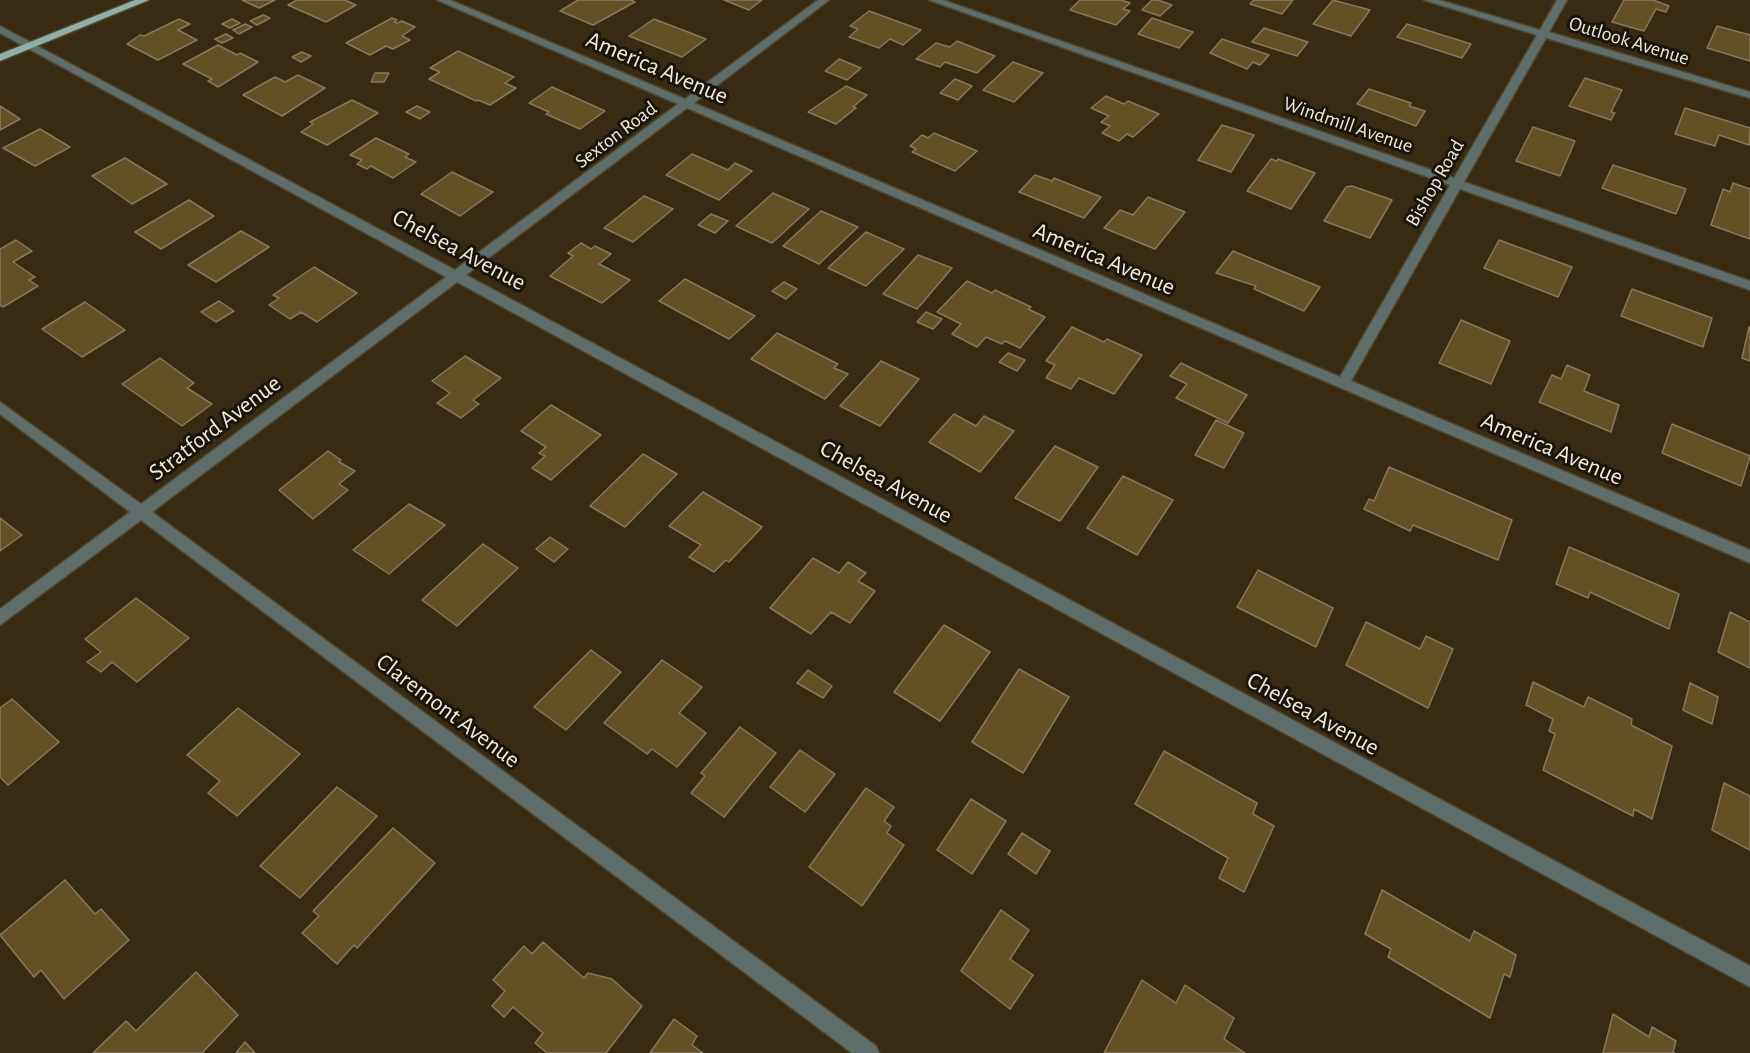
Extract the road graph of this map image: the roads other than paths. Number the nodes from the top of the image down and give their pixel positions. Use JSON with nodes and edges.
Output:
{"nodes":[{"id":1,"x":144,"y":0,"type":"edge"},
{"id":2,"x":442,"y":0,"type":"edge"},
{"id":3,"x":824,"y":0,"type":"edge"},
{"id":4,"x":934,"y":0,"type":"edge"},
{"id":5,"x":1429,"y":0,"type":"edge"},
{"id":6,"x":1562,"y":0,"type":"edge"},
{"id":7,"x":0,"y":29,"type":"edge"},
{"id":8,"x":1542,"y":34,"type":"junction"},
{"id":9,"x":30,"y":45,"type":"junction"},
{"id":10,"x":0,"y":58,"type":"edge"},
{"id":11,"x":1750,"y":95,"type":"edge"},
{"id":12,"x":686,"y":104,"type":"junction"},
{"id":13,"x":1458,"y":183,"type":"junction"},
{"id":14,"x":459,"y":276,"type":"junction"},
{"id":15,"x":1750,"y":286,"type":"edge"},
{"id":16,"x":1342,"y":385,"type":"junction"},
{"id":17,"x":0,"y":407,"type":"edge"},
{"id":18,"x":140,"y":513,"type":"junction"},
{"id":19,"x":1750,"y":557,"type":"edge"},
{"id":20,"x":0,"y":618,"type":"edge"},
{"id":21,"x":1750,"y":977,"type":"edge"},
{"id":22,"x":869,"y":1053,"type":"edge"}],
"edges":[{"from":1,"to":9,"type":"main road"},
{"from":2,"to":12,"type":"street","name":"America Avenue"},
{"from":3,"to":12,"type":"street","name":"Sexton Road"},
{"from":4,"to":13,"type":"street","name":"Windmill Avenue"},
{"from":5,"to":8,"type":"street","name":"Outlook Avenue"},
{"from":6,"to":8,"type":"street","name":"Bishop Road"},
{"from":7,"to":9,"type":"street","name":"Chelsea Avenue"},
{"from":8,"to":11,"type":"street","name":"Outlook Avenue"},
{"from":8,"to":13,"type":"street","name":"Bishop Road"},
{"from":9,"to":10,"type":"main road"},
{"from":9,"to":14,"type":"street","name":"Chelsea Avenue"},
{"from":12,"to":14,"type":"street","name":"Sexton Road"},
{"from":12,"to":16,"type":"street","name":"America Avenue"},
{"from":13,"to":15,"type":"street","name":"Windmill Avenue"},
{"from":13,"to":16,"type":"street","name":"Bishop Road"},
{"from":14,"to":18,"type":"street","name":"Stratford Avenue"},
{"from":14,"to":21,"type":"street","name":"Chelsea Avenue"},
{"from":16,"to":19,"type":"street","name":"America Avenue"},
{"from":17,"to":18,"type":"street","name":"Claremont Avenue"},
{"from":18,"to":20,"type":"street","name":"Stratford Avenue"},
{"from":18,"to":22,"type":"street","name":"Claremont Avenue"}]}
